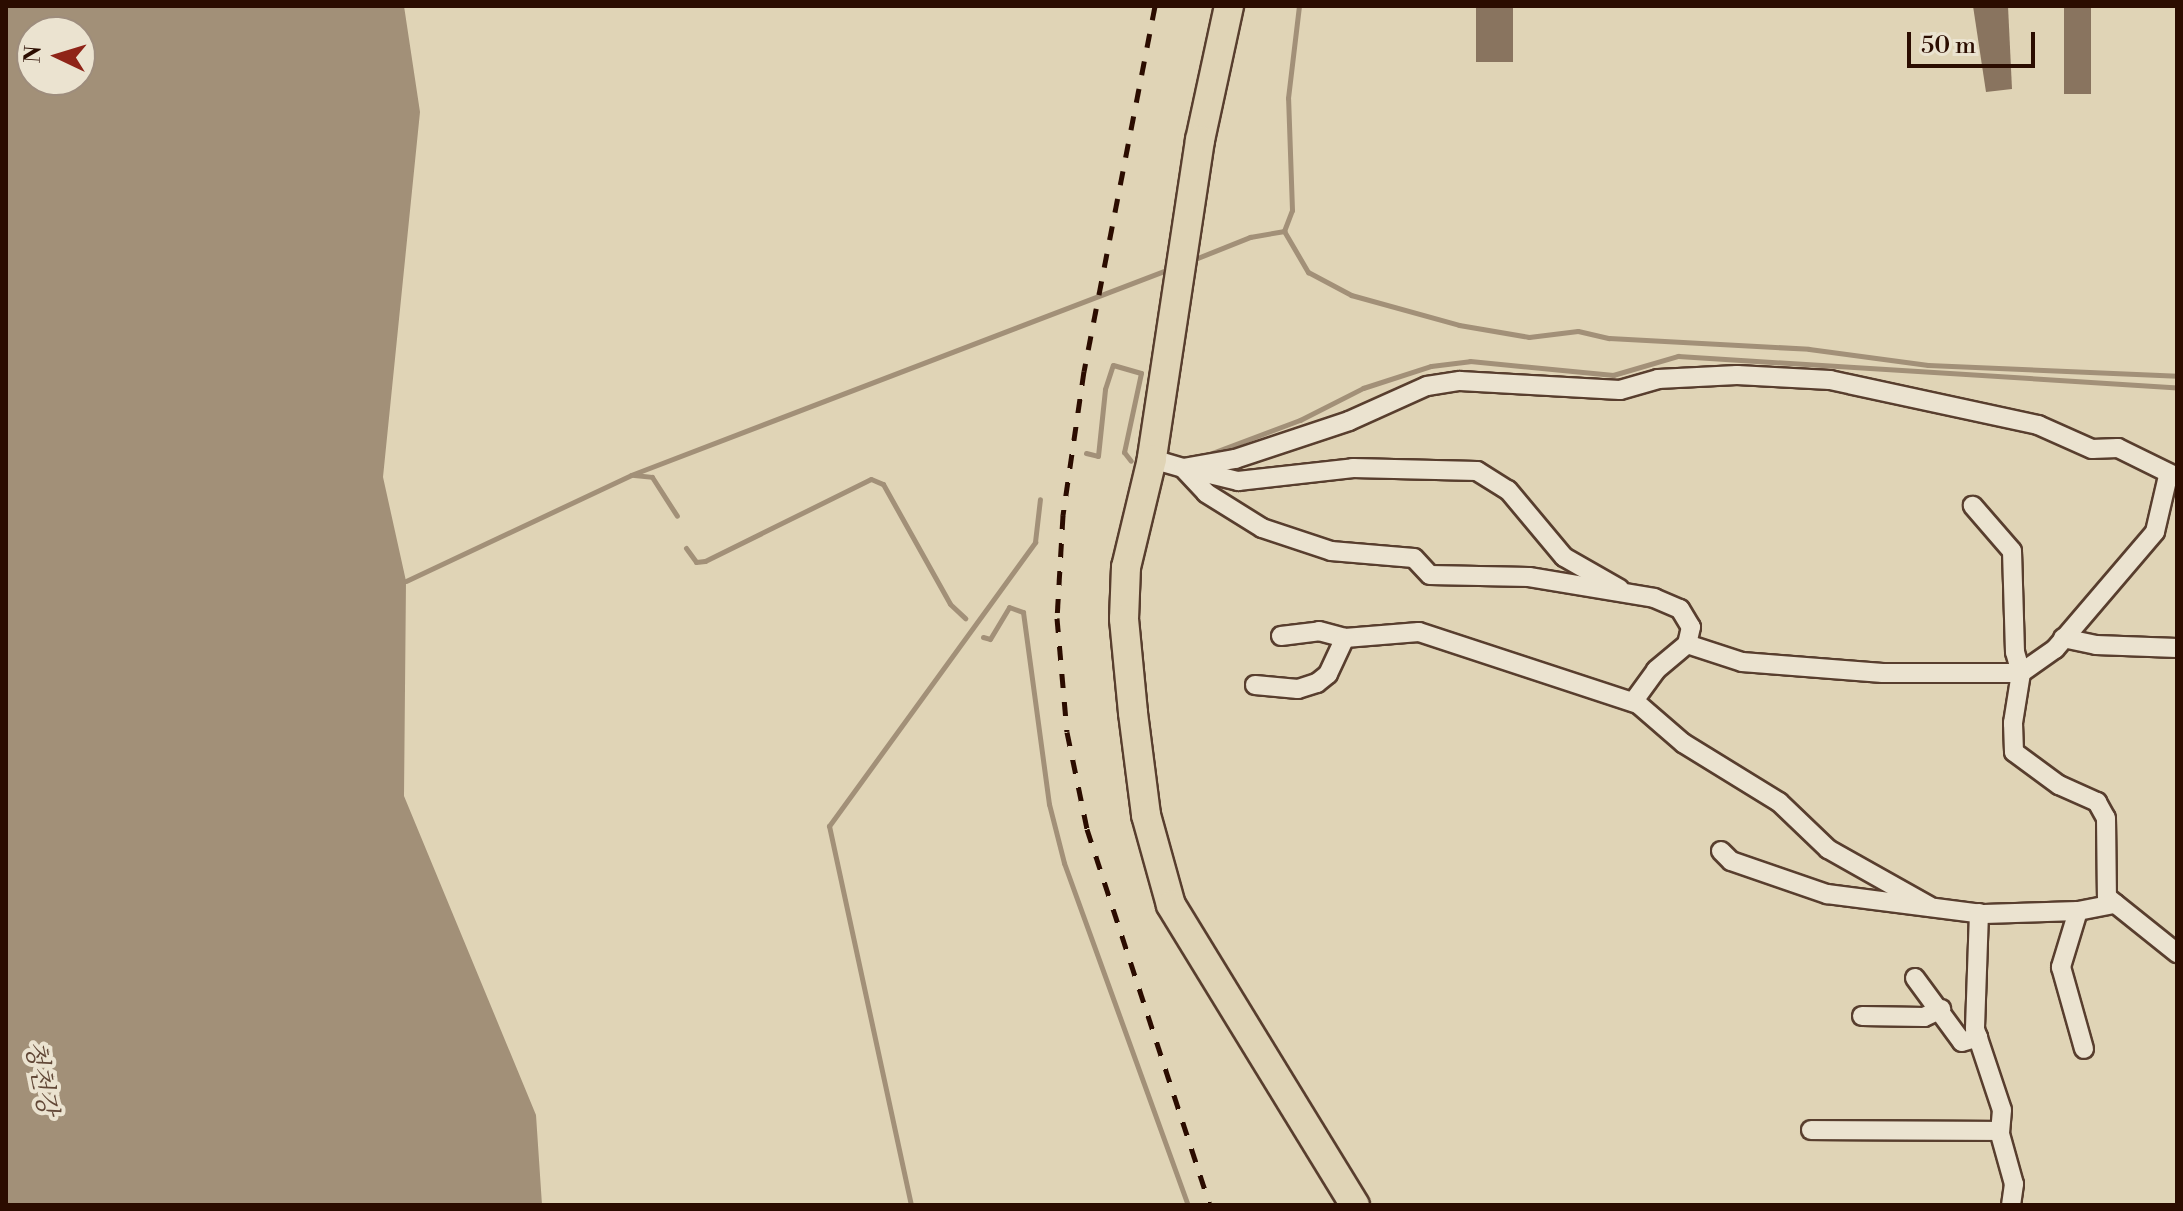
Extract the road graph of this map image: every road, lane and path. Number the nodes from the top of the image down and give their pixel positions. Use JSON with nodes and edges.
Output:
{"nodes":[{"id":1,"x":1229,"y":6,"type":"edge"},
{"id":2,"x":1152,"y":459,"type":"junction"},
{"id":3,"x":1183,"y":468,"type":"junction"},
{"id":4,"x":2172,"y":476,"type":"edge"},
{"id":5,"x":1973,"y":506,"type":"dead end"},
{"id":6,"x":1628,"y":594,"type":"junction"},
{"id":7,"x":1281,"y":636,"type":"dead end"},
{"id":8,"x":1345,"y":638,"type":"junction"},
{"id":9,"x":2063,"y":638,"type":"junction"},
{"id":10,"x":1687,"y":644,"type":"junction"},
{"id":11,"x":2177,"y":648,"type":"edge"},
{"id":12,"x":2021,"y":673,"type":"junction"},
{"id":13,"x":1255,"y":685,"type":"dead end"},
{"id":14,"x":1633,"y":702,"type":"junction"},
{"id":15,"x":1721,"y":851,"type":"dead end"},
{"id":16,"x":2115,"y":904,"type":"junction"},
{"id":17,"x":1929,"y":906,"type":"junction"},
{"id":18,"x":2078,"y":911,"type":"junction"},
{"id":19,"x":1979,"y":913,"type":"junction"},
{"id":20,"x":2177,"y":953,"type":"edge"},
{"id":21,"x":1915,"y":978,"type":"dead end"},
{"id":22,"x":1941,"y":1009,"type":"junction"},
{"id":23,"x":1862,"y":1016,"type":"dead end"},
{"id":24,"x":1978,"y":1037,"type":"junction"},
{"id":25,"x":2084,"y":1049,"type":"dead end"},
{"id":26,"x":1811,"y":1130,"type":"dead end"},
{"id":27,"x":2000,"y":1131,"type":"junction"},
{"id":28,"x":1355,"y":1205,"type":"edge"},
{"id":29,"x":2011,"y":1205,"type":"edge"}],
"edges":[{"from":1,"to":2,"type":"main road"},
{"from":2,"to":3,"type":"street"},
{"from":2,"to":28,"type":"main road"},
{"from":3,"to":4,"type":"street"},
{"from":3,"to":6,"type":"street"},
{"from":3,"to":6,"type":"street"},
{"from":4,"to":9,"type":"street"},
{"from":5,"to":12,"type":"street"},
{"from":6,"to":10,"type":"street"},
{"from":7,"to":8,"type":"street"},
{"from":8,"to":13,"type":"street"},
{"from":8,"to":14,"type":"street"},
{"from":9,"to":11,"type":"street"},
{"from":9,"to":12,"type":"street"},
{"from":10,"to":12,"type":"street"},
{"from":10,"to":14,"type":"street"},
{"from":12,"to":16,"type":"street"},
{"from":14,"to":17,"type":"street"},
{"from":15,"to":17,"type":"street"},
{"from":16,"to":18,"type":"street"},
{"from":16,"to":20,"type":"street"},
{"from":17,"to":19,"type":"street"},
{"from":18,"to":19,"type":"street"},
{"from":18,"to":25,"type":"street"},
{"from":19,"to":24,"type":"street"},
{"from":21,"to":22,"type":"street"},
{"from":22,"to":23,"type":"street"},
{"from":22,"to":24,"type":"street"},
{"from":24,"to":27,"type":"street"},
{"from":26,"to":27,"type":"street"},
{"from":27,"to":29,"type":"street"}]}
